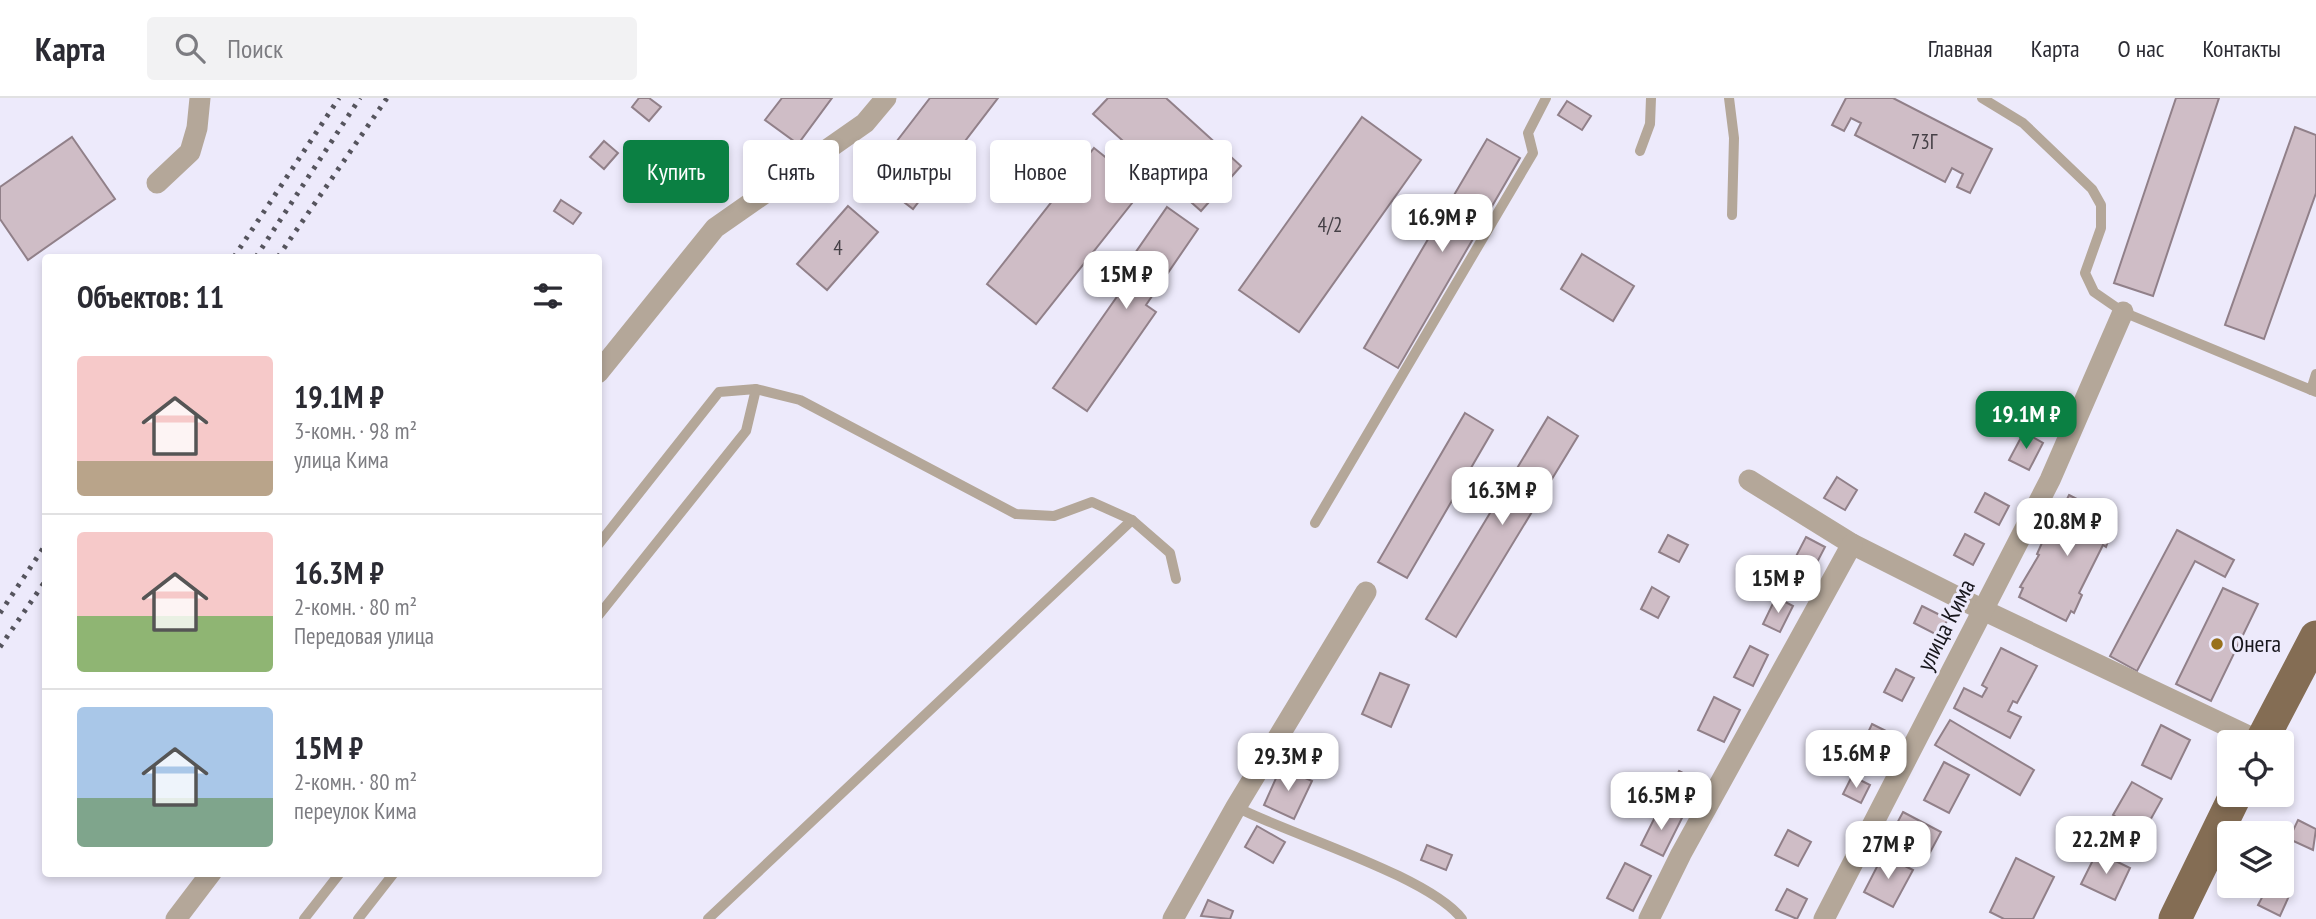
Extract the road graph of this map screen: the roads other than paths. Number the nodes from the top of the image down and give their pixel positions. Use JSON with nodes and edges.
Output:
{"nodes":[{"id":1,"x":200,"y":98,"type":"edge"},
{"id":2,"x":886,"y":98,"type":"edge"},
{"id":3,"x":1546,"y":98,"type":"edge"},
{"id":4,"x":1651,"y":98,"type":"edge"},
{"id":5,"x":1729,"y":98,"type":"edge"},
{"id":6,"x":1982,"y":98,"type":"edge"},
{"id":7,"x":1640,"y":151,"type":"dead end"},
{"id":8,"x":157,"y":183,"type":"dead end"},
{"id":9,"x":1732,"y":215,"type":"dead end"},
{"id":10,"x":2123,"y":312,"type":"junction"},
{"id":11,"x":602,"y":368,"type":"edge"},
{"id":12,"x":2316,"y":374,"type":"edge"},
{"id":13,"x":756,"y":389,"type":"junction"},
{"id":14,"x":2313,"y":391,"type":"edge"},
{"id":15,"x":1749,"y":480,"type":"dead end"},
{"id":16,"x":1132,"y":520,"type":"junction"},
{"id":17,"x":1315,"y":523,"type":"dead end"},
{"id":18,"x":602,"y":540,"type":"edge"},
{"id":19,"x":1852,"y":544,"type":"junction"},
{"id":20,"x":1176,"y":579,"type":"dead end"},
{"id":21,"x":1366,"y":592,"type":"dead end"},
{"id":22,"x":1983,"y":610,"type":"junction"},
{"id":23,"x":602,"y":612,"type":"edge"},
{"id":24,"x":2316,"y":637,"type":"edge"},
{"id":25,"x":2236,"y":730,"type":"edge"},
{"id":26,"x":2267,"y":730,"type":"edge"},
{"id":27,"x":1236,"y":807,"type":"junction"},
{"id":28,"x":2230,"y":807,"type":"edge"},
{"id":29,"x":208,"y":877,"type":"edge"},
{"id":30,"x":337,"y":877,"type":"edge"},
{"id":31,"x":391,"y":877,"type":"edge"},
{"id":32,"x":176,"y":919,"type":"edge"},
{"id":33,"x":304,"y":919,"type":"edge"},
{"id":34,"x":358,"y":919,"type":"edge"},
{"id":35,"x":708,"y":919,"type":"edge"},
{"id":36,"x":1173,"y":919,"type":"edge"},
{"id":37,"x":1462,"y":919,"type":"edge"},
{"id":38,"x":1648,"y":919,"type":"edge"},
{"id":39,"x":1824,"y":919,"type":"edge"},
{"id":40,"x":2175,"y":919,"type":"edge"}],
"edges":[{"from":1,"to":8,"type":"street"},
{"from":2,"to":11,"type":"street"},
{"from":3,"to":17,"type":"lane"},
{"from":4,"to":7,"type":"lane"},
{"from":5,"to":9,"type":"lane"},
{"from":6,"to":10,"type":"lane"},
{"from":10,"to":14,"type":"lane"},
{"from":10,"to":22,"type":"street","name":"улица Кима"},
{"from":12,"to":14,"type":"lane"},
{"from":13,"to":16,"type":"lane"},
{"from":13,"to":18,"type":"lane"},
{"from":13,"to":23,"type":"lane"},
{"from":15,"to":19,"type":"street"},
{"from":16,"to":20,"type":"lane"},
{"from":16,"to":35,"type":"lane"},
{"from":19,"to":22,"type":"street"},
{"from":19,"to":38,"type":"street"},
{"from":21,"to":27,"type":"street"},
{"from":22,"to":25,"type":"street"},
{"from":22,"to":39,"type":"street","name":"улица Кима"},
{"from":24,"to":26,"type":"main road"},
{"from":27,"to":36,"type":"street"},
{"from":27,"to":37,"type":"lane"},
{"from":28,"to":40,"type":"main road"},
{"from":29,"to":32,"type":"street"},
{"from":30,"to":33,"type":"lane"},
{"from":31,"to":34,"type":"lane"}]}
